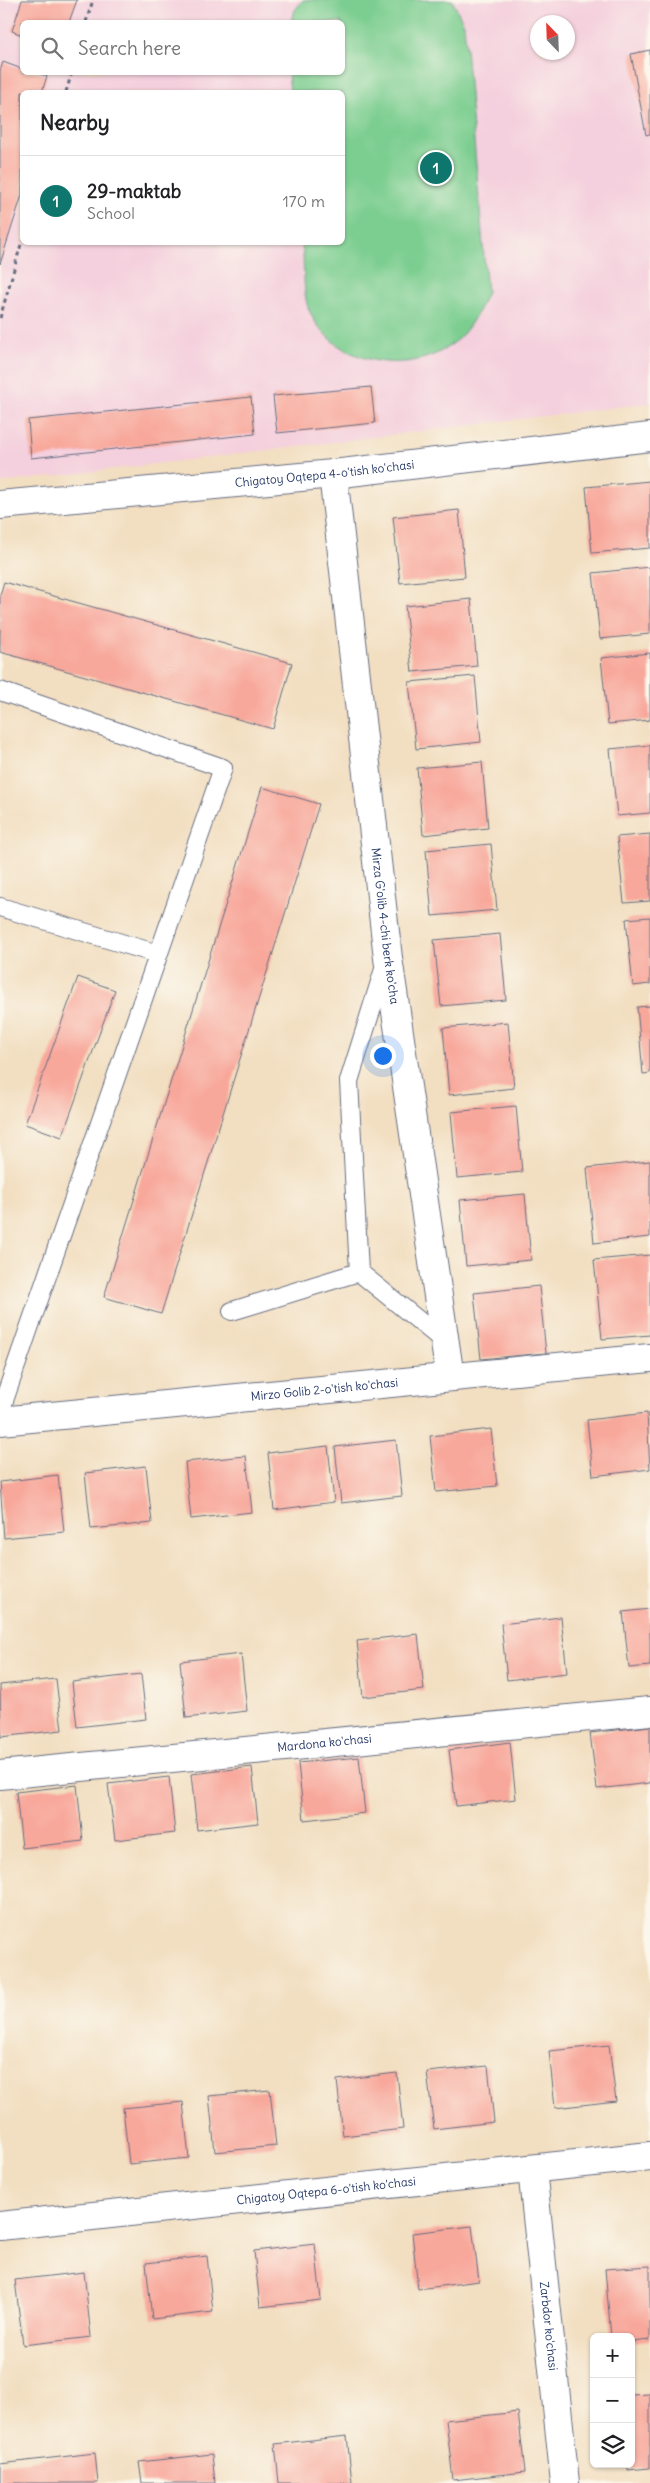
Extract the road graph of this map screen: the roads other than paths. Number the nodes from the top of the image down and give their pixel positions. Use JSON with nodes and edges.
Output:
{"nodes":[{"id":1,"x":650,"y":437,"type":"edge"},
{"id":2,"x":333,"y":474,"type":"junction"},
{"id":3,"x":0,"y":504,"type":"edge"},
{"id":4,"x":0,"y":691,"type":"edge"},
{"id":5,"x":0,"y":907,"type":"edge"},
{"id":6,"x":158,"y":954,"type":"junction"},
{"id":7,"x":388,"y":958,"type":"junction"},
{"id":8,"x":359,"y":1272,"type":"junction"},
{"id":9,"x":232,"y":1311,"type":"dead end"},
{"id":10,"x":445,"y":1342,"type":"junction"},
{"id":11,"x":650,"y":1358,"type":"edge"},
{"id":12,"x":450,"y":1377,"type":"junction"},
{"id":13,"x":0,"y":1412,"type":"edge"},
{"id":14,"x":0,"y":1421,"type":"edge"},
{"id":15,"x":650,"y":1711,"type":"edge"},
{"id":16,"x":0,"y":1775,"type":"edge"},
{"id":17,"x":650,"y":2156,"type":"edge"},
{"id":18,"x":532,"y":2170,"type":"junction"},
{"id":19,"x":0,"y":2226,"type":"edge"},
{"id":20,"x":565,"y":2483,"type":"edge"}],
"edges":[{"from":1,"to":2,"type":"street","name":"Chigatoy Oqtepa 4-o'tish ko'chasi"},
{"from":2,"to":3,"type":"street","name":"Chigatoy Oqtepa 4-o'tish ko'chasi"},
{"from":2,"to":7,"type":"street","name":"Mirza G'olib 4-chi berk ko'cha"},
{"from":4,"to":6,"type":"lane"},
{"from":5,"to":6,"type":"lane"},
{"from":6,"to":13,"type":"lane"},
{"from":7,"to":8,"type":"lane"},
{"from":7,"to":10,"type":"street","name":"Mirza G'olib 4-chi berk ko'cha"},
{"from":8,"to":9,"type":"lane"},
{"from":8,"to":10,"type":"lane"},
{"from":10,"to":12,"type":"street","name":"Mirza G'olib 4-chi berk ko'cha"},
{"from":11,"to":12,"type":"street","name":"Mirzo Golib 2-o'tish ko'chasi"},
{"from":12,"to":14,"type":"street","name":"Mirzo Golib 2-o'tish ko'chasi"},
{"from":15,"to":16,"type":"street","name":"Mardona ko'chasi"},
{"from":17,"to":18,"type":"street","name":"Chigatoy Oqtepa 6-o'tish ko'chasi"},
{"from":18,"to":19,"type":"street","name":"Chigatoy Oqtepa 6-o'tish ko'chasi"},
{"from":18,"to":20,"type":"street","name":"Zarbdor ko'chasi"}]}
